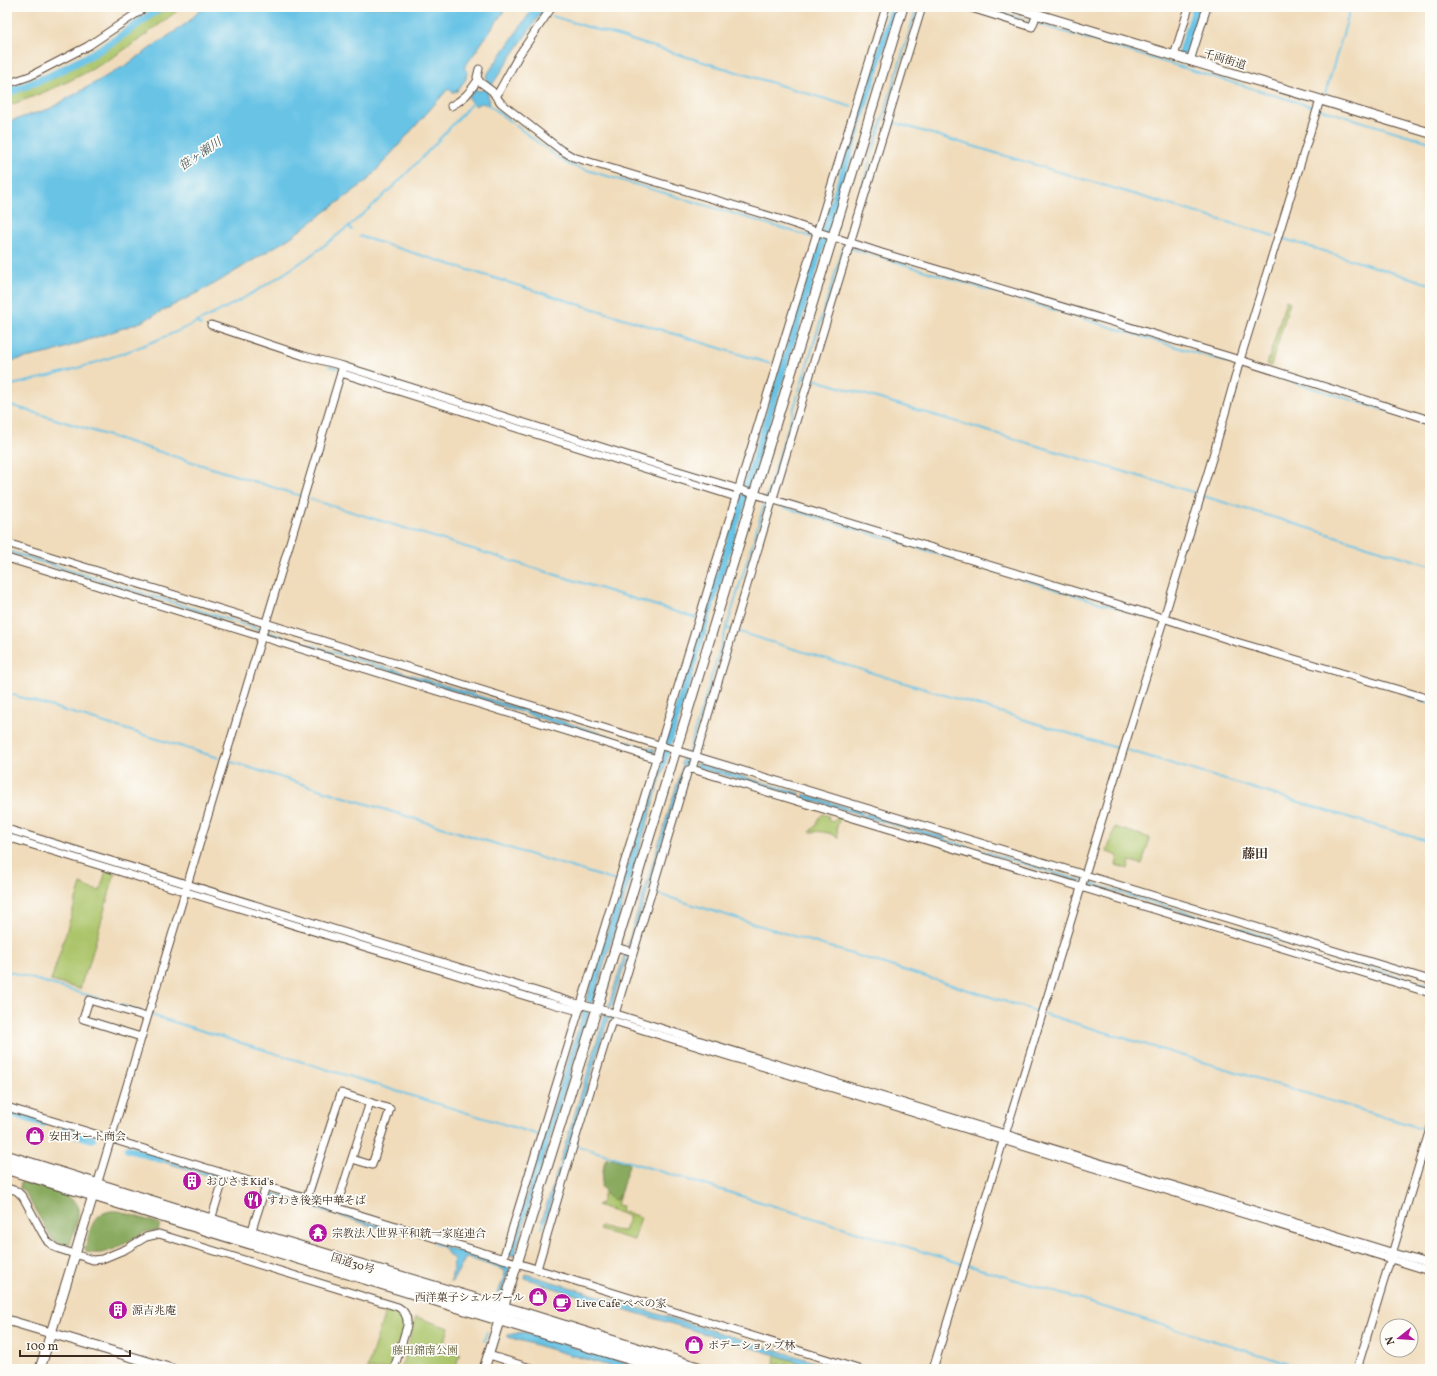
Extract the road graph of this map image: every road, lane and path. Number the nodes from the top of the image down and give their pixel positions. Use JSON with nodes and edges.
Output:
{"nodes":[{"id":1,"x":146,"y":7,"type":"edge"},
{"id":2,"x":552,"y":7,"type":"edge"},
{"id":3,"x":886,"y":7,"type":"edge"},
{"id":4,"x":903,"y":7,"type":"edge"},
{"id":5,"x":922,"y":7,"type":"edge"},
{"id":6,"x":968,"y":7,"type":"edge"},
{"id":7,"x":1013,"y":7,"type":"edge"},
{"id":8,"x":1189,"y":7,"type":"edge"},
{"id":9,"x":1207,"y":7,"type":"edge"},
{"id":10,"x":1035,"y":20,"type":"junction"},
{"id":11,"x":1174,"y":56,"type":"junction"},
{"id":12,"x":1190,"y":61,"type":"junction"},
{"id":13,"x":479,"y":69,"type":"dead end"},
{"id":14,"x":478,"y":80,"type":"junction"},
{"id":15,"x":7,"y":84,"type":"edge"},
{"id":16,"x":494,"y":94,"type":"junction"},
{"id":17,"x":451,"y":106,"type":"dead end"},
{"id":18,"x":1318,"y":106,"type":"junction"},
{"id":19,"x":1430,"y":133,"type":"edge"},
{"id":20,"x":837,"y":240,"type":"junction"},
{"id":21,"x":211,"y":325,"type":"dead end"},
{"id":22,"x":1238,"y":364,"type":"junction"},
{"id":23,"x":342,"y":370,"type":"junction"},
{"id":24,"x":1430,"y":420,"type":"edge"},
{"id":25,"x":756,"y":497,"type":"junction"},
{"id":26,"x":7,"y":543,"type":"edge"},
{"id":27,"x":7,"y":558,"type":"edge"},
{"id":28,"x":1162,"y":621,"type":"junction"},
{"id":29,"x":264,"y":630,"type":"junction"},
{"id":30,"x":390,"y":670,"type":"junction"},
{"id":31,"x":1430,"y":699,"type":"edge"},
{"id":32,"x":524,"y":711,"type":"junction"},
{"id":33,"x":664,"y":751,"type":"junction"},
{"id":34,"x":691,"y":760,"type":"junction"},
{"id":35,"x":7,"y":829,"type":"edge"},
{"id":36,"x":7,"y":837,"type":"edge"},
{"id":37,"x":1082,"y":881,"type":"junction"},
{"id":38,"x":186,"y":888,"type":"junction"},
{"id":39,"x":626,"y":950,"type":"junction"},
{"id":40,"x":1430,"y":980,"type":"edge"},
{"id":41,"x":517,"y":989,"type":"junction"},
{"id":42,"x":1430,"y":993,"type":"edge"},
{"id":43,"x":579,"y":1011,"type":"junction"},
{"id":44,"x":604,"y":1012,"type":"junction"},
{"id":45,"x":147,"y":1018,"type":"junction"},
{"id":46,"x":141,"y":1036,"type":"junction"},
{"id":47,"x":370,"y":1102,"type":"junction"},
{"id":48,"x":7,"y":1107,"type":"edge"},
{"id":49,"x":1430,"y":1128,"type":"edge"},
{"id":50,"x":1004,"y":1137,"type":"junction"},
{"id":51,"x":110,"y":1139,"type":"junction"},
{"id":52,"x":7,"y":1157,"type":"edge"},
{"id":53,"x":352,"y":1159,"type":"junction"},
{"id":54,"x":7,"y":1168,"type":"edge"},
{"id":55,"x":224,"y":1177,"type":"junction"},
{"id":56,"x":266,"y":1186,"type":"junction"},
{"id":57,"x":7,"y":1188,"type":"edge"},
{"id":58,"x":95,"y":1190,"type":"junction"},
{"id":59,"x":307,"y":1198,"type":"junction"},
{"id":60,"x":336,"y":1208,"type":"junction"},
{"id":61,"x":211,"y":1220,"type":"junction"},
{"id":62,"x":251,"y":1233,"type":"junction"},
{"id":63,"x":75,"y":1253,"type":"junction"},
{"id":64,"x":1391,"y":1256,"type":"junction"},
{"id":65,"x":503,"y":1259,"type":"junction"},
{"id":66,"x":518,"y":1263,"type":"junction"},
{"id":67,"x":1430,"y":1264,"type":"edge"},
{"id":68,"x":537,"y":1269,"type":"junction"},
{"id":69,"x":1430,"y":1271,"type":"edge"},
{"id":70,"x":502,"y":1314,"type":"junction"},
{"id":71,"x":7,"y":1320,"type":"edge"},
{"id":72,"x":50,"y":1332,"type":"junction"},
{"id":73,"x":488,"y":1355,"type":"junction"},
{"id":74,"x":40,"y":1369,"type":"edge"},
{"id":75,"x":172,"y":1369,"type":"edge"},
{"id":76,"x":394,"y":1369,"type":"edge"},
{"id":77,"x":484,"y":1369,"type":"edge"},
{"id":78,"x":534,"y":1369,"type":"edge"},
{"id":79,"x":667,"y":1369,"type":"edge"},
{"id":80,"x":699,"y":1369,"type":"edge"},
{"id":81,"x":858,"y":1369,"type":"edge"},
{"id":82,"x":933,"y":1369,"type":"edge"},
{"id":83,"x":1357,"y":1369,"type":"edge"}],
"edges":[{"from":1,"to":15,"type":"street"},
{"from":2,"to":16,"type":"street"},
{"from":3,"to":20,"type":"street"},
{"from":4,"to":20,"type":"street"},
{"from":5,"to":20,"type":"street"},
{"from":6,"to":10,"type":"street"},
{"from":7,"to":10,"type":"street","name":"千両街道"},
{"from":8,"to":11,"type":"street"},
{"from":9,"to":12,"type":"street"},
{"from":10,"to":11,"type":"street","name":"千両街道"},
{"from":11,"to":12,"type":"street","name":"千両街道"},
{"from":12,"to":18,"type":"street","name":"千両街道"},
{"from":13,"to":14,"type":"street"},
{"from":14,"to":16,"type":"street"},
{"from":14,"to":17,"type":"street"},
{"from":16,"to":20,"type":"street"},
{"from":18,"to":19,"type":"street","name":"千両街道"},
{"from":18,"to":22,"type":"street"},
{"from":20,"to":22,"type":"street"},
{"from":20,"to":25,"type":"street"},
{"from":20,"to":25,"type":"street"},
{"from":20,"to":25,"type":"street"},
{"from":21,"to":23,"type":"street"},
{"from":22,"to":24,"type":"street"},
{"from":22,"to":28,"type":"street"},
{"from":23,"to":25,"type":"street"},
{"from":23,"to":29,"type":"street"},
{"from":25,"to":28,"type":"street"},
{"from":25,"to":33,"type":"street"},
{"from":25,"to":33,"type":"street"},
{"from":25,"to":34,"type":"street"},
{"from":26,"to":29,"type":"street"},
{"from":27,"to":29,"type":"street"},
{"from":28,"to":31,"type":"street"},
{"from":28,"to":37,"type":"street"},
{"from":29,"to":30,"type":"street"},
{"from":29,"to":30,"type":"street"},
{"from":29,"to":38,"type":"street"},
{"from":30,"to":32,"type":"street"},
{"from":30,"to":32,"type":"street"},
{"from":32,"to":33,"type":"street"},
{"from":32,"to":33,"type":"street"},
{"from":33,"to":34,"type":"street"},
{"from":33,"to":39,"type":"street"},
{"from":33,"to":44,"type":"street"},
{"from":34,"to":37,"type":"street"},
{"from":34,"to":37,"type":"street"},
{"from":34,"to":39,"type":"street"},
{"from":35,"to":38,"type":"street"},
{"from":36,"to":38,"type":"street"},
{"from":37,"to":40,"type":"street"},
{"from":37,"to":42,"type":"street"},
{"from":37,"to":50,"type":"street"},
{"from":38,"to":41,"type":"street"},
{"from":38,"to":45,"type":"street"},
{"from":39,"to":44,"type":"street"},
{"from":39,"to":44,"type":"street"},
{"from":41,"to":43,"type":"street"},
{"from":41,"to":44,"type":"street"},
{"from":43,"to":44,"type":"street"},
{"from":43,"to":65,"type":"street"},
{"from":44,"to":50,"type":"street"},
{"from":44,"to":66,"type":"street"},
{"from":44,"to":68,"type":"street"},
{"from":45,"to":46,"type":"street"},
{"from":45,"to":46,"type":"street"},
{"from":46,"to":51,"type":"street"},
{"from":47,"to":53,"type":"street"},
{"from":47,"to":53,"type":"street"},
{"from":47,"to":59,"type":"street"},
{"from":48,"to":51,"type":"street"},
{"from":49,"to":64,"type":"street"},
{"from":50,"to":64,"type":"street"},
{"from":50,"to":82,"type":"street"},
{"from":51,"to":55,"type":"street"},
{"from":51,"to":58,"type":"street"},
{"from":52,"to":58,"type":"highway","name":"国道30号"},
{"from":53,"to":60,"type":"street"},
{"from":54,"to":58,"type":"highway","name":"国道30号"},
{"from":55,"to":56,"type":"street"},
{"from":55,"to":61,"type":"street"},
{"from":56,"to":59,"type":"street"},
{"from":56,"to":62,"type":"street"},
{"from":57,"to":63,"type":"street"},
{"from":58,"to":61,"type":"highway","name":"国道30号"},
{"from":58,"to":63,"type":"street"},
{"from":58,"to":70,"type":"highway","name":"国道30号"},
{"from":59,"to":60,"type":"street"},
{"from":60,"to":65,"type":"street"},
{"from":61,"to":62,"type":"highway","name":"国道30号"},
{"from":62,"to":70,"type":"highway","name":"国道30号"},
{"from":63,"to":72,"type":"street"},
{"from":63,"to":76,"type":"street"},
{"from":64,"to":67,"type":"street"},
{"from":64,"to":69,"type":"street"},
{"from":64,"to":83,"type":"street"},
{"from":65,"to":66,"type":"street"},
{"from":66,"to":68,"type":"street"},
{"from":66,"to":70,"type":"street"},
{"from":68,"to":81,"type":"street"},
{"from":70,"to":73,"type":"street"},
{"from":70,"to":79,"type":"highway","name":"国道30号"},
{"from":70,"to":80,"type":"highway","name":"国道30号"},
{"from":71,"to":72,"type":"street"},
{"from":72,"to":74,"type":"street"},
{"from":72,"to":75,"type":"street"},
{"from":73,"to":77,"type":"street"},
{"from":73,"to":78,"type":"street"}]}
